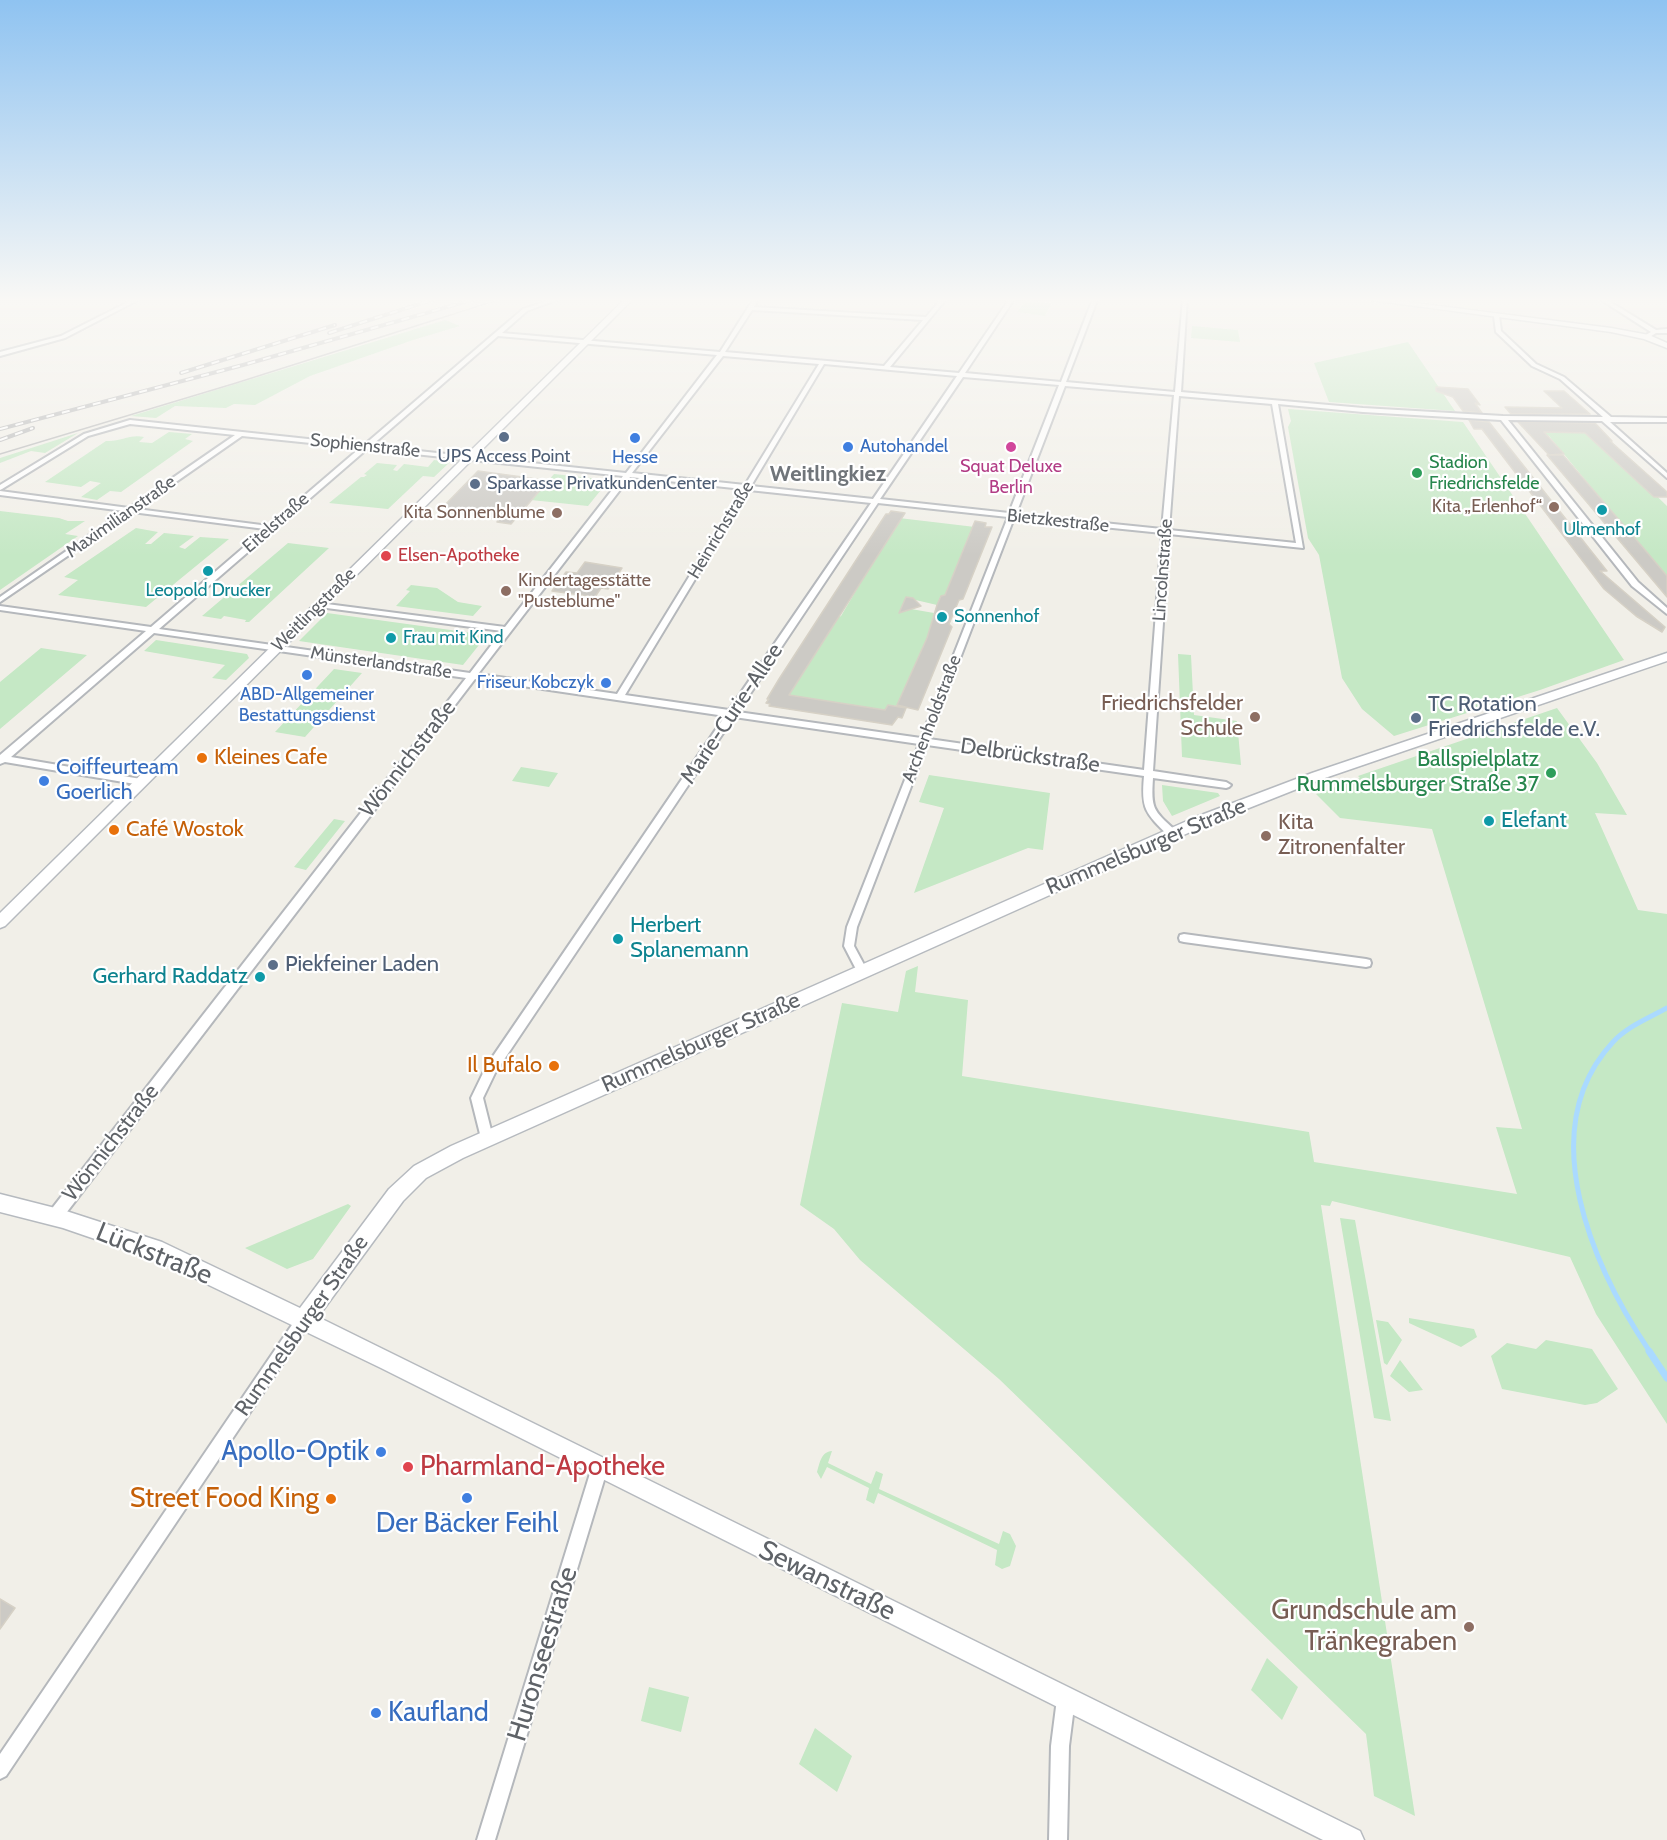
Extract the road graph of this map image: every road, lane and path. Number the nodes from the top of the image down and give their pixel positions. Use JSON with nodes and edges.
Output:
{"nodes":[{"id":1,"x":438,"y":384,"type":"edge"},
{"id":2,"x":543,"y":384,"type":"edge"},
{"id":3,"x":698,"y":384,"type":"edge"},
{"id":4,"x":809,"y":384,"type":"edge"},
{"id":5,"x":955,"y":384,"type":"edge"},
{"id":6,"x":1062,"y":384,"type":"joint"},
{"id":7,"x":1177,"y":384,"type":"edge"},
{"id":8,"x":1568,"y":384,"type":"edge"},
{"id":9,"x":1176,"y":394,"type":"junction"},
{"id":10,"x":1275,"y":402,"type":"junction"},
{"id":11,"x":1503,"y":418,"type":"junction"},
{"id":12,"x":1607,"y":420,"type":"junction"},
{"id":13,"x":1667,"y":420,"type":"edge"},
{"id":14,"x":242,"y":433,"type":"junction"},
{"id":15,"x":365,"y":446,"type":"junction"},
{"id":16,"x":468,"y":458,"type":"junction"},
{"id":17,"x":628,"y":476,"type":"junction"},
{"id":18,"x":1667,"y":476,"type":"edge"},
{"id":19,"x":0,"y":488,"type":"edge"},
{"id":20,"x":747,"y":488,"type":"junction"},
{"id":21,"x":0,"y":494,"type":"edge"},
{"id":22,"x":816,"y":495,"type":"joint"},
{"id":23,"x":876,"y":502,"type":"junction"},
{"id":24,"x":131,"y":510,"type":"junction"},
{"id":25,"x":1011,"y":516,"type":"junction"},
{"id":26,"x":270,"y":528,"type":"junction"},
{"id":27,"x":1165,"y":532,"type":"junction"},
{"id":28,"x":0,"y":600,"type":"edge"},
{"id":29,"x":319,"y":605,"type":"junction"},
{"id":30,"x":0,"y":608,"type":"edge"},
{"id":31,"x":1667,"y":612,"type":"edge"},
{"id":32,"x":152,"y":630,"type":"junction"},
{"id":33,"x":509,"y":630,"type":"junction"},
{"id":34,"x":276,"y":648,"type":"junction"},
{"id":35,"x":1667,"y":657,"type":"edge"},
{"id":36,"x":472,"y":676,"type":"junction"},
{"id":37,"x":620,"y":698,"type":"junction"},
{"id":38,"x":733,"y":713,"type":"junction"},
{"id":39,"x":923,"y":741,"type":"junction"},
{"id":40,"x":1,"y":759,"type":"edge"},
{"id":41,"x":1149,"y":773,"type":"junction"},
{"id":42,"x":141,"y":782,"type":"junction"},
{"id":43,"x":1226,"y":785,"type":"dead end"},
{"id":44,"x":1172,"y":833,"type":"junction"},
{"id":45,"x":0,"y":922,"type":"edge"},
{"id":46,"x":1184,"y":938,"type":"dead end"},
{"id":47,"x":1366,"y":963,"type":"dead end"},
{"id":48,"x":863,"y":972,"type":"junction"},
{"id":49,"x":487,"y":1138,"type":"junction"},
{"id":50,"x":0,"y":1203,"type":"edge"},
{"id":51,"x":55,"y":1216,"type":"junction"},
{"id":52,"x":303,"y":1321,"type":"junction"},
{"id":53,"x":600,"y":1467,"type":"junction"},
{"id":54,"x":1066,"y":1699,"type":"junction"},
{"id":55,"x":0,"y":1770,"type":"edge"},
{"id":56,"x":486,"y":1840,"type":"edge"},
{"id":57,"x":1058,"y":1840,"type":"edge"},
{"id":58,"x":1351,"y":1840,"type":"edge"}],
"edges":[{"from":1,"to":15,"type":"street","name":"Eitelstraße"},
{"from":2,"to":16,"type":"street","name":"Weitlingstraße"},
{"from":3,"to":17,"type":"street","name":"Wönnichstraße"},
{"from":4,"to":20,"type":"street","name":"Heinrichstraße"},
{"from":5,"to":23,"type":"street","name":"Marie-Curie-Allee"},
{"from":6,"to":9,"type":"street"},
{"from":6,"to":25,"type":"street","name":"Archenholdstraße"},
{"from":7,"to":9,"type":"street","name":"Lincolnstraße"},
{"from":8,"to":12,"type":"street"},
{"from":9,"to":10,"type":"street"},
{"from":9,"to":27,"type":"street","name":"Lincolnstraße"},
{"from":10,"to":11,"type":"street"},
{"from":10,"to":27,"type":"street","name":"Bietzkestraße"},
{"from":11,"to":12,"type":"street"},
{"from":11,"to":31,"type":"street"},
{"from":12,"to":13,"type":"street"},
{"from":12,"to":18,"type":"street"},
{"from":14,"to":15,"type":"street","name":"Sophienstraße"},
{"from":14,"to":19,"type":"street","name":"Sophienstraße"},
{"from":14,"to":24,"type":"street","name":"Maximilianstraße"},
{"from":15,"to":16,"type":"street","name":"Sophienstraße"},
{"from":15,"to":26,"type":"street","name":"Eitelstraße"},
{"from":16,"to":17,"type":"street","name":"Sophienstraße"},
{"from":16,"to":29,"type":"street","name":"Weitlingstraße"},
{"from":17,"to":20,"type":"street","name":"Sophienstraße"},
{"from":17,"to":33,"type":"street","name":"Wönnichstraße"},
{"from":20,"to":22,"type":"street","name":"Sophienstraße"},
{"from":20,"to":37,"type":"street","name":"Heinrichstraße"},
{"from":21,"to":24,"type":"street"},
{"from":22,"to":23,"type":"street","name":"Bietzkestraße"},
{"from":23,"to":25,"type":"street","name":"Bietzkestraße"},
{"from":23,"to":38,"type":"street","name":"Marie-Curie-Allee"},
{"from":24,"to":26,"type":"street"},
{"from":24,"to":28,"type":"street","name":"Maximilianstraße"},
{"from":25,"to":27,"type":"street","name":"Bietzkestraße"},
{"from":25,"to":39,"type":"street","name":"Archenholdstraße"},
{"from":26,"to":32,"type":"street","name":"Eitelstraße"},
{"from":27,"to":41,"type":"street","name":"Lincolnstraße"},
{"from":29,"to":33,"type":"street"},
{"from":29,"to":34,"type":"street","name":"Weitlingstraße"},
{"from":30,"to":32,"type":"street","name":"Münsterlandstraße"},
{"from":32,"to":34,"type":"street","name":"Münsterlandstraße"},
{"from":32,"to":40,"type":"street","name":"Eitelstraße"},
{"from":33,"to":36,"type":"street","name":"Wönnichstraße"},
{"from":34,"to":36,"type":"street","name":"Münsterlandstraße"},
{"from":34,"to":42,"type":"street","name":"Weitlingstraße"},
{"from":35,"to":44,"type":"street","name":"Rummelsburger Straße"},
{"from":36,"to":37,"type":"street","name":"Münsterlandstraße"},
{"from":36,"to":51,"type":"street","name":"Wönnichstraße"},
{"from":37,"to":38,"type":"street","name":"Delbrückstraße"},
{"from":38,"to":39,"type":"street","name":"Delbrückstraße"},
{"from":38,"to":49,"type":"street","name":"Marie-Curie-Allee"},
{"from":39,"to":41,"type":"street","name":"Delbrückstraße"},
{"from":39,"to":48,"type":"street","name":"Archenholdstraße"},
{"from":40,"to":42,"type":"street"},
{"from":41,"to":43,"type":"street","name":"Delbrückstraße"},
{"from":41,"to":44,"type":"street","name":"Lincolnstraße"},
{"from":42,"to":45,"type":"street","name":"Weitlingstraße"},
{"from":44,"to":48,"type":"street","name":"Rummelsburger Straße"},
{"from":46,"to":47,"type":"street"},
{"from":48,"to":49,"type":"street","name":"Rummelsburger Straße"},
{"from":49,"to":52,"type":"street","name":"Rummelsburger Straße"},
{"from":50,"to":51,"type":"street","name":"Lückstraße"},
{"from":51,"to":52,"type":"street","name":"Lückstraße"},
{"from":52,"to":53,"type":"street","name":"Sewanstraße"},
{"from":52,"to":55,"type":"street","name":"Rummelsburger Straße"},
{"from":53,"to":54,"type":"street","name":"Sewanstraße"},
{"from":53,"to":56,"type":"street","name":"Huronseestraße"},
{"from":54,"to":57,"type":"street"},
{"from":54,"to":58,"type":"street","name":"Sewanstraße"}]}
